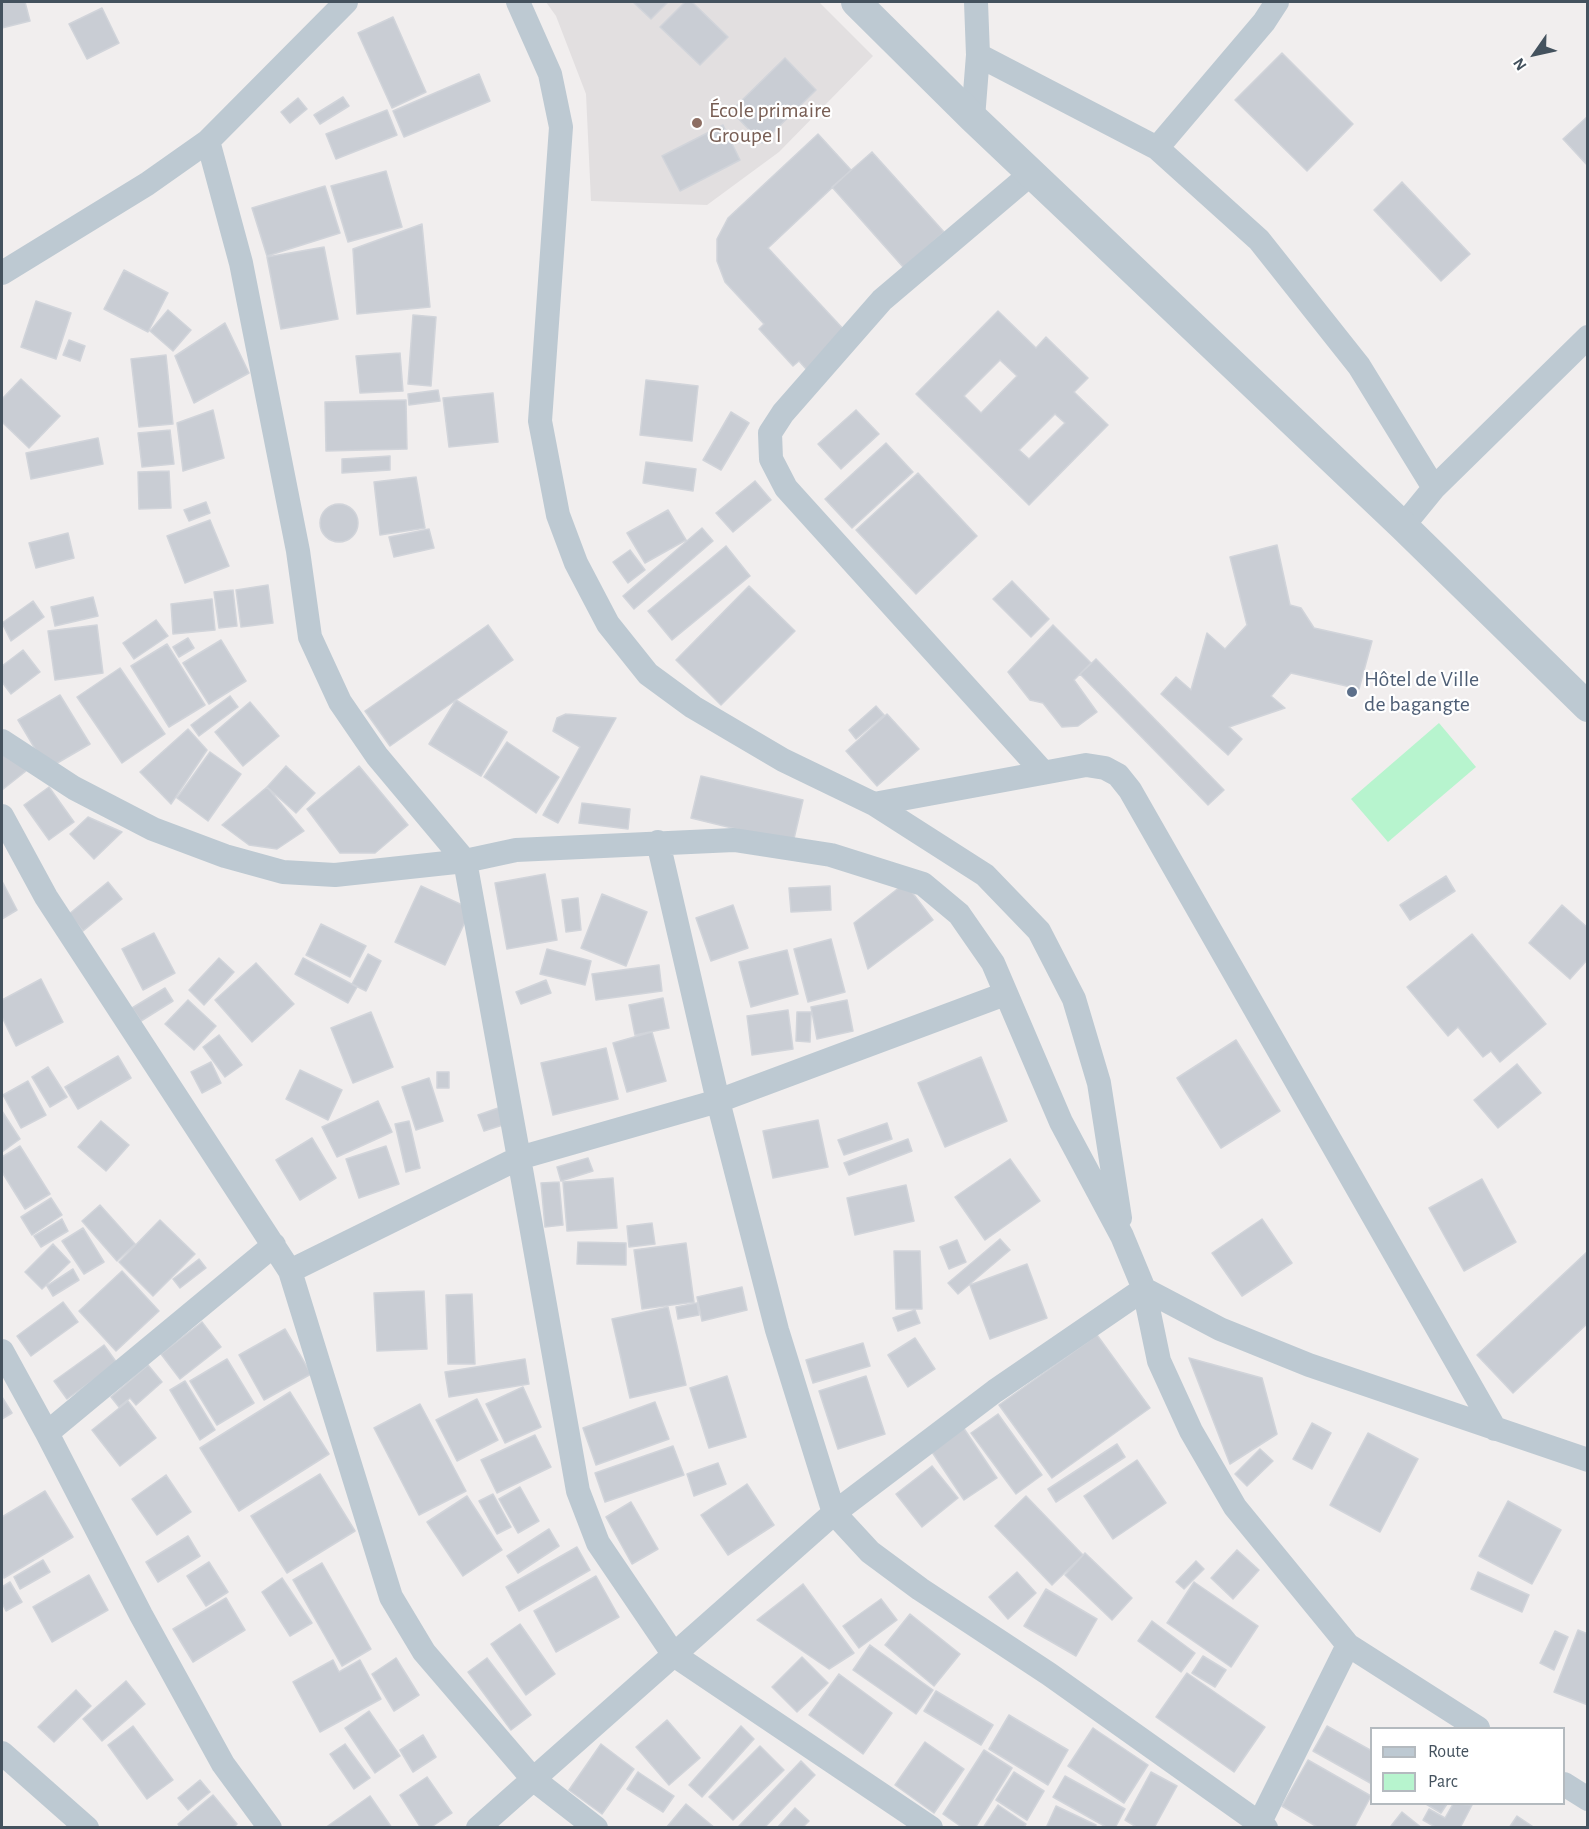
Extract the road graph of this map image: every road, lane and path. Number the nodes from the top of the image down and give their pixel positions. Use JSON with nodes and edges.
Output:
{"nodes":[{"id":1,"x":346,"y":2,"type":"edge"},
{"id":2,"x":518,"y":2,"type":"edge"},
{"id":3,"x":856,"y":2,"type":"edge"},
{"id":4,"x":976,"y":2,"type":"edge"},
{"id":5,"x":1277,"y":2,"type":"edge"},
{"id":6,"x":978,"y":55,"type":"junction"},
{"id":7,"x":973,"y":118,"type":"junction"},
{"id":8,"x":208,"y":141,"type":"junction"},
{"id":9,"x":1157,"y":148,"type":"junction"},
{"id":10,"x":1033,"y":172,"type":"junction"},
{"id":11,"x":2,"y":273,"type":"edge"},
{"id":12,"x":1587,"y":337,"type":"edge"},
{"id":13,"x":1434,"y":488,"type":"junction"},
{"id":14,"x":1403,"y":526,"type":"junction"},
{"id":15,"x":1587,"y":707,"type":"edge"},
{"id":16,"x":2,"y":741,"type":"edge"},
{"id":17,"x":1043,"y":772,"type":"junction"},
{"id":18,"x":874,"y":804,"type":"junction"},
{"id":19,"x":2,"y":816,"type":"edge"},
{"id":20,"x":658,"y":842,"type":"junction"},
{"id":21,"x":465,"y":861,"type":"junction"},
{"id":22,"x":1005,"y":994,"type":"junction"},
{"id":23,"x":718,"y":1101,"type":"junction"},
{"id":24,"x":519,"y":1158,"type":"junction"},
{"id":25,"x":1122,"y":1236,"type":"junction"},
{"id":26,"x":274,"y":1245,"type":"junction"},
{"id":27,"x":290,"y":1271,"type":"junction"},
{"id":28,"x":1144,"y":1289,"type":"junction"},
{"id":29,"x":2,"y":1351,"type":"edge"},
{"id":30,"x":1495,"y":1429,"type":"junction"},
{"id":31,"x":47,"y":1432,"type":"junction"},
{"id":32,"x":1587,"y":1460,"type":"edge"},
{"id":33,"x":834,"y":1513,"type":"junction"},
{"id":34,"x":1348,"y":1645,"type":"junction"},
{"id":35,"x":674,"y":1655,"type":"junction"},
{"id":36,"x":1476,"y":1727,"type":"edge"},
{"id":37,"x":2,"y":1753,"type":"edge"},
{"id":38,"x":533,"y":1779,"type":"junction"},
{"id":39,"x":1565,"y":1785,"type":"edge"},
{"id":40,"x":1587,"y":1799,"type":"edge"},
{"id":41,"x":1261,"y":1826,"type":"edge"},
{"id":42,"x":87,"y":1827,"type":"edge"},
{"id":43,"x":270,"y":1827,"type":"edge"},
{"id":44,"x":478,"y":1827,"type":"edge"},
{"id":45,"x":596,"y":1827,"type":"edge"},
{"id":46,"x":931,"y":1827,"type":"edge"}],
"edges":[{"from":1,"to":8,"type":"street"},
{"from":2,"to":18,"type":"street"},
{"from":3,"to":7,"type":"street"},
{"from":4,"to":6,"type":"street"},
{"from":5,"to":9,"type":"street"},
{"from":6,"to":7,"type":"street"},
{"from":6,"to":9,"type":"street"},
{"from":7,"to":10,"type":"street"},
{"from":8,"to":11,"type":"street"},
{"from":8,"to":21,"type":"street"},
{"from":9,"to":13,"type":"street"},
{"from":10,"to":14,"type":"street"},
{"from":10,"to":17,"type":"street"},
{"from":12,"to":13,"type":"street"},
{"from":13,"to":14,"type":"street"},
{"from":14,"to":15,"type":"street"},
{"from":16,"to":21,"type":"street"},
{"from":17,"to":18,"type":"street"},
{"from":17,"to":30,"type":"street"},
{"from":18,"to":25,"type":"street"},
{"from":19,"to":26,"type":"street"},
{"from":20,"to":21,"type":"street"},
{"from":20,"to":22,"type":"street"},
{"from":20,"to":23,"type":"street"},
{"from":21,"to":24,"type":"street"},
{"from":22,"to":23,"type":"street"},
{"from":22,"to":25,"type":"street"},
{"from":23,"to":24,"type":"street"},
{"from":23,"to":33,"type":"street"},
{"from":24,"to":27,"type":"street"},
{"from":24,"to":35,"type":"street"},
{"from":25,"to":28,"type":"street"},
{"from":26,"to":27,"type":"street"},
{"from":26,"to":31,"type":"street"},
{"from":27,"to":38,"type":"street"},
{"from":28,"to":30,"type":"street"},
{"from":28,"to":33,"type":"street"},
{"from":28,"to":34,"type":"street"},
{"from":29,"to":31,"type":"street"},
{"from":30,"to":32,"type":"street"},
{"from":31,"to":43,"type":"street"},
{"from":33,"to":35,"type":"street"},
{"from":33,"to":41,"type":"street"},
{"from":34,"to":36,"type":"street"},
{"from":34,"to":41,"type":"street"},
{"from":35,"to":38,"type":"street"},
{"from":35,"to":46,"type":"street"},
{"from":37,"to":42,"type":"street"},
{"from":38,"to":44,"type":"street"},
{"from":38,"to":45,"type":"street"},
{"from":39,"to":40,"type":"street"}]}
